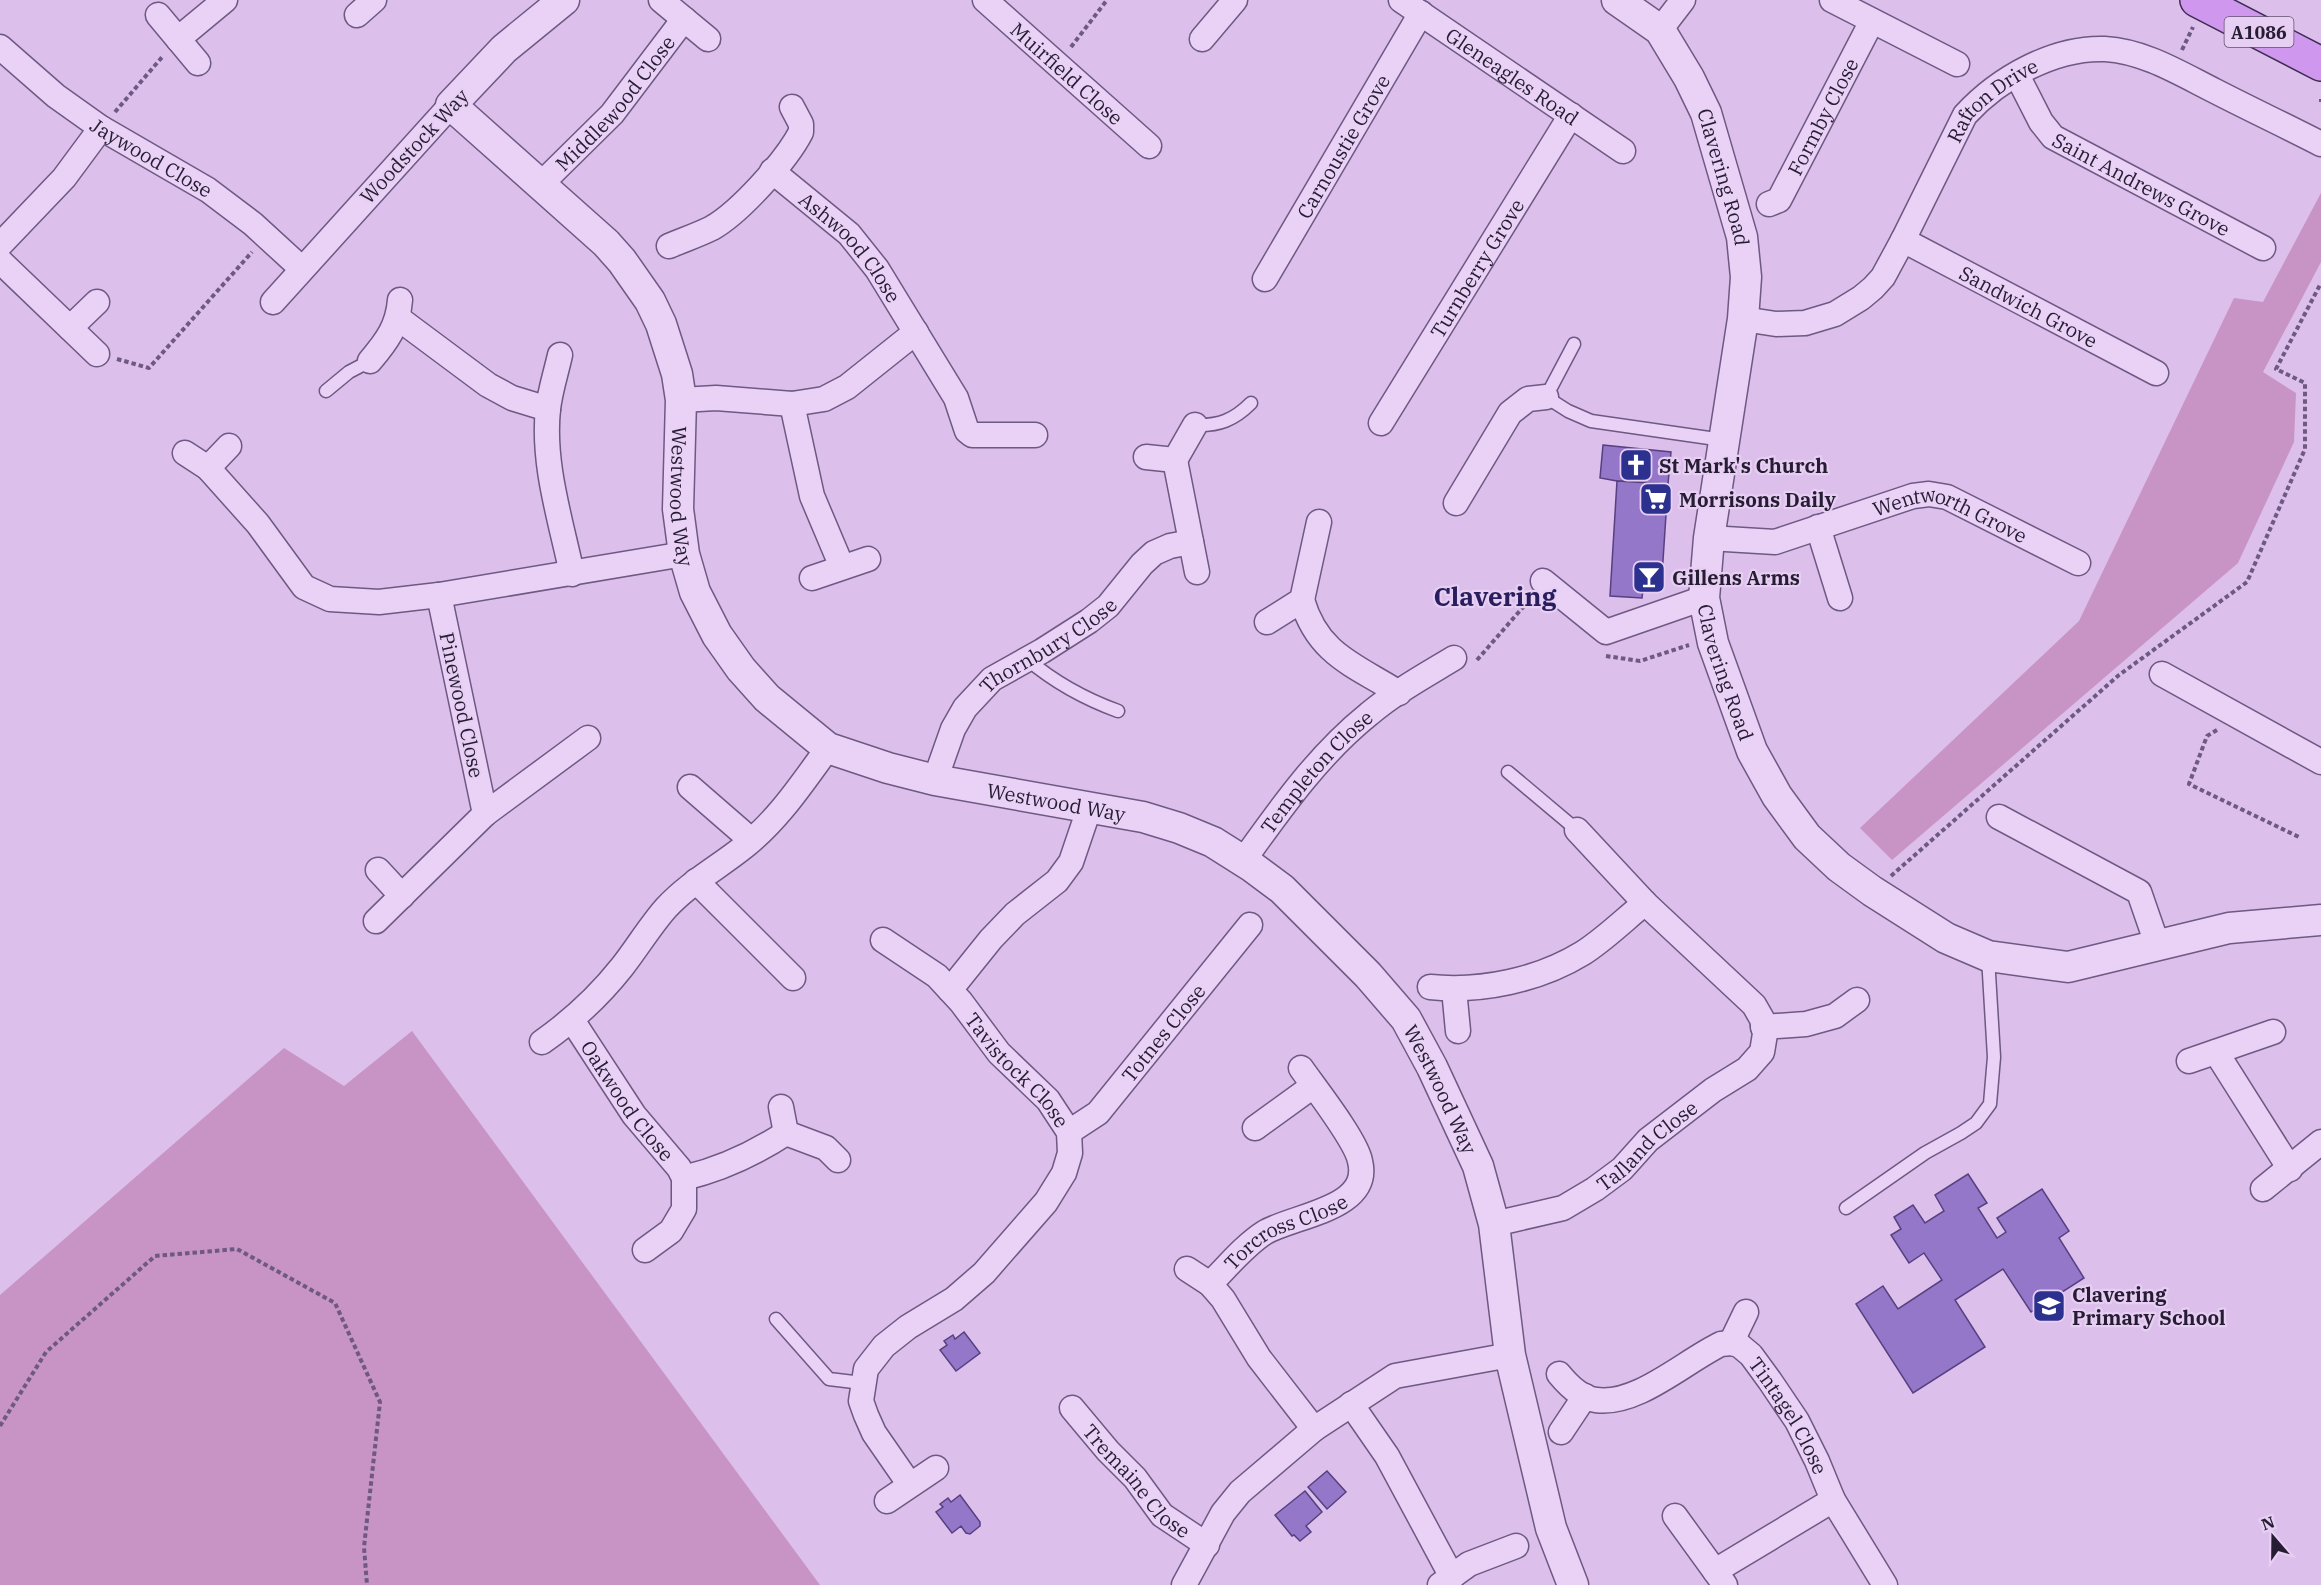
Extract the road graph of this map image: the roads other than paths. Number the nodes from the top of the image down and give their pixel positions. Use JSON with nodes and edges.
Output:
{"nodes":[{"id":1,"x":225,"y":0,"type":"edge"},
{"id":2,"x":564,"y":0,"type":"edge"},
{"id":3,"x":661,"y":0,"type":"edge"},
{"id":4,"x":986,"y":0,"type":"edge"},
{"id":5,"x":1617,"y":0,"type":"edge"},
{"id":6,"x":1683,"y":0,"type":"edge"},
{"id":7,"x":1832,"y":0,"type":"edge"},
{"id":8,"x":1233,"y":1,"type":"edge"},
{"id":9,"x":2200,"y":2,"type":"edge"},
{"id":10,"x":1411,"y":7,"type":"edge"},
{"id":11,"x":158,"y":15,"type":"dead end"},
{"id":12,"x":684,"y":20,"type":"junction"},
{"id":13,"x":1872,"y":21,"type":"junction"},
{"id":14,"x":1660,"y":30,"type":"junction"},
{"id":15,"x":178,"y":39,"type":"junction"},
{"id":16,"x":708,"y":39,"type":"dead end"},
{"id":17,"x":1202,"y":39,"type":"dead end"},
{"id":18,"x":0,"y":47,"type":"edge"},
{"id":19,"x":198,"y":63,"type":"dead end"},
{"id":20,"x":1957,"y":64,"type":"dead end"},
{"id":21,"x":2321,"y":64,"type":"edge"},
{"id":22,"x":2017,"y":75,"type":"junction"},
{"id":23,"x":451,"y":105,"type":"junction"},
{"id":24,"x":792,"y":107,"type":"dead end"},
{"id":25,"x":1571,"y":115,"type":"junction"},
{"id":26,"x":101,"y":128,"type":"junction"},
{"id":27,"x":2321,"y":144,"type":"edge"},
{"id":28,"x":1149,"y":146,"type":"dead end"},
{"id":29,"x":1623,"y":151,"type":"dead end"},
{"id":30,"x":772,"y":171,"type":"junction"},
{"id":31,"x":541,"y":184,"type":"junction"},
{"id":32,"x":1769,"y":207,"type":"dead end"},
{"id":33,"x":1903,"y":240,"type":"junction"},
{"id":34,"x":0,"y":245,"type":"edge"},
{"id":35,"x":669,"y":246,"type":"dead end"},
{"id":36,"x":2263,"y":248,"type":"dead end"},
{"id":37,"x":0,"y":261,"type":"edge"},
{"id":38,"x":301,"y":268,"type":"junction"},
{"id":39,"x":1264,"y":279,"type":"dead end"},
{"id":40,"x":97,"y":302,"type":"dead end"},
{"id":41,"x":273,"y":302,"type":"dead end"},
{"id":42,"x":1743,"y":319,"type":"junction"},
{"id":43,"x":70,"y":328,"type":"junction"},
{"id":44,"x":916,"y":332,"type":"junction"},
{"id":45,"x":1574,"y":344,"type":"dead end"},
{"id":46,"x":98,"y":354,"type":"road end"},
{"id":47,"x":560,"y":355,"type":"dead end"},
{"id":48,"x":370,"y":361,"type":"joint"},
{"id":49,"x":2156,"y":373,"type":"dead end"},
{"id":50,"x":326,"y":392,"type":"dead end"},
{"id":51,"x":1546,"y":398,"type":"junction"},
{"id":52,"x":681,"y":400,"type":"junction"},
{"id":53,"x":1251,"y":403,"type":"dead end"},
{"id":54,"x":792,"y":404,"type":"junction"},
{"id":55,"x":548,"y":409,"type":"junction"},
{"id":56,"x":1381,"y":423,"type":"dead end"},
{"id":57,"x":1195,"y":425,"type":"joint"},
{"id":58,"x":1035,"y":435,"type":"dead end"},
{"id":59,"x":1723,"y":440,"type":"junction"},
{"id":60,"x":229,"y":446,"type":"dead end"},
{"id":61,"x":185,"y":453,"type":"dead end"},
{"id":62,"x":1146,"y":457,"type":"dead end"},
{"id":63,"x":1175,"y":460,"type":"junction"},
{"id":64,"x":208,"y":468,"type":"junction"},
{"id":65,"x":1456,"y":502,"type":"dead end"},
{"id":66,"x":1319,"y":522,"type":"dead end"},
{"id":67,"x":1818,"y":527,"type":"junction"},
{"id":68,"x":1709,"y":538,"type":"junction"},
{"id":69,"x":1191,"y":542,"type":"junction"},
{"id":70,"x":684,"y":554,"type":"junction"},
{"id":71,"x":868,"y":559,"type":"dead end"},
{"id":72,"x":2078,"y":563,"type":"dead end"},
{"id":73,"x":842,"y":567,"type":"junction"},
{"id":74,"x":1197,"y":572,"type":"dead end"},
{"id":75,"x":572,"y":574,"type":"junction"},
{"id":76,"x":812,"y":578,"type":"dead end"},
{"id":77,"x":1543,"y":580,"type":"dead end"},
{"id":78,"x":439,"y":596,"type":"junction"},
{"id":79,"x":1704,"y":598,"type":"junction"},
{"id":80,"x":1840,"y":598,"type":"dead end"},
{"id":81,"x":1302,"y":600,"type":"junction"},
{"id":82,"x":1267,"y":622,"type":"dead end"},
{"id":83,"x":1454,"y":658,"type":"dead end"},
{"id":84,"x":1027,"y":659,"type":"junction"},
{"id":85,"x":2162,"y":674,"type":"dead end"},
{"id":86,"x":1399,"y":693,"type":"junction"},
{"id":87,"x":1118,"y":711,"type":"dead end"},
{"id":88,"x":588,"y":738,"type":"dead end"},
{"id":89,"x":828,"y":748,"type":"junction"},
{"id":90,"x":2321,"y":762,"type":"edge"},
{"id":91,"x":1508,"y":772,"type":"dead end"},
{"id":92,"x":936,"y":780,"type":"junction"},
{"id":93,"x":690,"y":787,"type":"dead end"},
{"id":94,"x":1089,"y":809,"type":"junction"},
{"id":95,"x":485,"y":814,"type":"junction"},
{"id":96,"x":1999,"y":817,"type":"dead end"},
{"id":97,"x":1577,"y":830,"type":"joint"},
{"id":98,"x":752,"y":840,"type":"junction"},
{"id":99,"x":1243,"y":861,"type":"junction"},
{"id":100,"x":378,"y":870,"type":"dead end"},
{"id":101,"x":696,"y":881,"type":"junction"},
{"id":102,"x":402,"y":896,"type":"junction"},
{"id":103,"x":1645,"y":903,"type":"junction"},
{"id":104,"x":2320,"y":916,"type":"edge"},
{"id":105,"x":376,"y":921,"type":"dead end"},
{"id":106,"x":1250,"y":925,"type":"dead end"},
{"id":107,"x":883,"y":940,"type":"dead end"},
{"id":108,"x":2157,"y":944,"type":"junction"},
{"id":109,"x":1988,"y":956,"type":"junction"},
{"id":110,"x":793,"y":978,"type":"dead end"},
{"id":111,"x":950,"y":990,"type":"junction"},
{"id":112,"x":1857,"y":1000,"type":"dead end"},
{"id":113,"x":572,"y":1020,"type":"junction"},
{"id":114,"x":1763,"y":1028,"type":"junction"},
{"id":115,"x":1458,"y":1031,"type":"dead end"},
{"id":116,"x":2273,"y":1032,"type":"dead end"},
{"id":117,"x":542,"y":1042,"type":"dead end"},
{"id":118,"x":2216,"y":1053,"type":"junction"},
{"id":119,"x":2189,"y":1061,"type":"dead end"},
{"id":120,"x":781,"y":1107,"type":"dead end"},
{"id":121,"x":1255,"y":1128,"type":"dead end"},
{"id":122,"x":1069,"y":1132,"type":"junction"},
{"id":123,"x":786,"y":1133,"type":"junction"},
{"id":124,"x":2321,"y":1142,"type":"edge"},
{"id":125,"x":838,"y":1160,"type":"dead end"},
{"id":126,"x":2290,"y":1169,"type":"junction"},
{"id":127,"x":684,"y":1178,"type":"junction"},
{"id":128,"x":2263,"y":1190,"type":"dead end"},
{"id":129,"x":1846,"y":1208,"type":"dead end"},
{"id":130,"x":1494,"y":1224,"type":"junction"},
{"id":131,"x":645,"y":1250,"type":"dead end"},
{"id":132,"x":1187,"y":1269,"type":"dead end"},
{"id":133,"x":1210,"y":1284,"type":"junction"},
{"id":134,"x":1746,"y":1312,"type":"dead end"},
{"id":135,"x":776,"y":1319,"type":"dead end"},
{"id":136,"x":1731,"y":1342,"type":"junction"},
{"id":137,"x":1510,"y":1354,"type":"junction"},
{"id":138,"x":1558,"y":1374,"type":"dead end"},
{"id":139,"x":862,"y":1383,"type":"junction"},
{"id":140,"x":1585,"y":1396,"type":"junction"},
{"id":141,"x":1351,"y":1404,"type":"junction"},
{"id":142,"x":1072,"y":1408,"type":"dead end"},
{"id":143,"x":1314,"y":1429,"type":"junction"},
{"id":144,"x":1561,"y":1432,"type":"dead end"},
{"id":145,"x":936,"y":1468,"type":"dead end"},
{"id":146,"x":910,"y":1485,"type":"junction"},
{"id":147,"x":1833,"y":1500,"type":"junction"},
{"id":148,"x":888,"y":1501,"type":"dead end"},
{"id":149,"x":1675,"y":1516,"type":"dead end"},
{"id":150,"x":1207,"y":1545,"type":"junction"},
{"id":151,"x":1516,"y":1546,"type":"dead end"},
{"id":152,"x":1720,"y":1578,"type":"edge"},
{"id":153,"x":1446,"y":1581,"type":"edge"},
{"id":154,"x":1184,"y":1585,"type":"edge"},
{"id":155,"x":1573,"y":1585,"type":"edge"},
{"id":156,"x":1885,"y":1585,"type":"edge"}],
"edges":[{"from":1,"to":15,"type":"street"},
{"from":2,"to":23,"type":"street","name":"Woodstock Way"},
{"from":3,"to":12,"type":"street","name":"Middlewood Close"},
{"from":4,"to":28,"type":"street","name":"Muirfield Close"},
{"from":5,"to":14,"type":"street","name":"Clavering Road"},
{"from":6,"to":14,"type":"street"},
{"from":7,"to":13,"type":"street"},
{"from":8,"to":17,"type":"street"},
{"from":9,"to":21,"type":"main road","number":"A1086"},
{"from":10,"to":25,"type":"street","name":"Gleneagles Road"},
{"from":10,"to":39,"type":"street","name":"Carnoustie Grove"},
{"from":11,"to":15,"type":"street"},
{"from":12,"to":16,"type":"street","name":"Middlewood Close"},
{"from":12,"to":31,"type":"street","name":"Middlewood Close"},
{"from":13,"to":20,"type":"street"},
{"from":13,"to":32,"type":"street","name":"Formby Close"},
{"from":14,"to":42,"type":"street","name":"Clavering Road"},
{"from":15,"to":19,"type":"street"},
{"from":18,"to":26,"type":"street","name":"Jaywood Close"},
{"from":22,"to":27,"type":"street","name":"Rafton Drive"},
{"from":22,"to":33,"type":"street","name":"Rafton Drive"},
{"from":22,"to":36,"type":"street","name":"Saint Andrews Grove"},
{"from":23,"to":31,"type":"street","name":"Westwood Way"},
{"from":23,"to":38,"type":"street","name":"Woodstock Way"},
{"from":24,"to":30,"type":"street"},
{"from":25,"to":29,"type":"street","name":"Gleneagles Road"},
{"from":25,"to":56,"type":"street","name":"Turnberry Grove"},
{"from":26,"to":34,"type":"street"},
{"from":26,"to":38,"type":"street","name":"Jaywood Close"},
{"from":30,"to":35,"type":"street"},
{"from":30,"to":44,"type":"street","name":"Ashwood Close"},
{"from":31,"to":52,"type":"street","name":"Westwood Way"},
{"from":33,"to":42,"type":"street","name":"Rafton Drive"},
{"from":33,"to":49,"type":"street","name":"Sandwich Grove"},
{"from":37,"to":43,"type":"street"},
{"from":38,"to":41,"type":"street","name":"Woodstock Way"},
{"from":40,"to":43,"type":"street"},
{"from":42,"to":59,"type":"street","name":"Clavering Road"},
{"from":43,"to":46,"type":"street"},
{"from":44,"to":54,"type":"street"},
{"from":44,"to":58,"type":"street","name":"Ashwood Close"},
{"from":45,"to":51,"type":"lane"},
{"from":47,"to":55,"type":"street"},
{"from":48,"to":50,"type":"lane"},
{"from":48,"to":55,"type":"street"},
{"from":51,"to":59,"type":"lane"},
{"from":51,"to":65,"type":"street"},
{"from":52,"to":54,"type":"street"},
{"from":52,"to":70,"type":"street","name":"Westwood Way"},
{"from":53,"to":57,"type":"lane"},
{"from":54,"to":73,"type":"street"},
{"from":55,"to":75,"type":"street"},
{"from":57,"to":63,"type":"street"},
{"from":59,"to":68,"type":"street","name":"Clavering Road"},
{"from":60,"to":64,"type":"street"},
{"from":61,"to":64,"type":"street"},
{"from":62,"to":63,"type":"street"},
{"from":63,"to":69,"type":"street"},
{"from":64,"to":78,"type":"street"},
{"from":66,"to":81,"type":"street"},
{"from":67,"to":68,"type":"street","name":"Wentworth Grove"},
{"from":67,"to":72,"type":"street","name":"Wentworth Grove"},
{"from":67,"to":80,"type":"street"},
{"from":68,"to":79,"type":"street","name":"Clavering Road"},
{"from":69,"to":74,"type":"street"},
{"from":69,"to":84,"type":"street","name":"Thornbury Close"},
{"from":70,"to":75,"type":"street"},
{"from":70,"to":89,"type":"street","name":"Westwood Way"},
{"from":71,"to":73,"type":"street"},
{"from":73,"to":76,"type":"street"},
{"from":75,"to":78,"type":"street"},
{"from":77,"to":79,"type":"street"},
{"from":78,"to":95,"type":"street","name":"Pinewood Close"},
{"from":79,"to":109,"type":"street","name":"Clavering Road"},
{"from":81,"to":82,"type":"street"},
{"from":81,"to":86,"type":"street"},
{"from":83,"to":86,"type":"street","name":"Templeton Close"},
{"from":84,"to":87,"type":"lane"},
{"from":84,"to":92,"type":"street","name":"Thornbury Close"},
{"from":85,"to":90,"type":"street"},
{"from":86,"to":99,"type":"street","name":"Templeton Close"},
{"from":88,"to":95,"type":"street","name":"Pinewood Close"},
{"from":89,"to":92,"type":"street","name":"Westwood Way"},
{"from":89,"to":98,"type":"street","name":"Oakwood Close"},
{"from":91,"to":97,"type":"lane"},
{"from":92,"to":94,"type":"street","name":"Westwood Way"},
{"from":93,"to":98,"type":"street"},
{"from":94,"to":99,"type":"street","name":"Westwood Way"},
{"from":94,"to":111,"type":"street"},
{"from":95,"to":102,"type":"street","name":"Pinewood Close"},
{"from":96,"to":108,"type":"street"},
{"from":97,"to":103,"type":"street"},
{"from":98,"to":101,"type":"street","name":"Oakwood Close"},
{"from":99,"to":130,"type":"street","name":"Westwood Way"},
{"from":100,"to":102,"type":"street"},
{"from":101,"to":110,"type":"street"},
{"from":101,"to":113,"type":"street","name":"Oakwood Close"},
{"from":102,"to":105,"type":"street","name":"Pinewood Close"},
{"from":103,"to":114,"type":"street"},
{"from":103,"to":115,"type":"street"},
{"from":104,"to":108,"type":"street","name":"Clavering Road"},
{"from":106,"to":122,"type":"street","name":"Totnes Close"},
{"from":107,"to":111,"type":"street","name":"Tavistock Close"},
{"from":108,"to":109,"type":"street","name":"Clavering Road"},
{"from":109,"to":129,"type":"lane"},
{"from":111,"to":122,"type":"street","name":"Tavistock Close"},
{"from":112,"to":114,"type":"street"},
{"from":113,"to":117,"type":"street","name":"Oakwood Close"},
{"from":113,"to":127,"type":"street","name":"Oakwood Close"},
{"from":114,"to":130,"type":"street","name":"Talland Close"},
{"from":116,"to":118,"type":"street"},
{"from":118,"to":119,"type":"street"},
{"from":118,"to":126,"type":"street"},
{"from":120,"to":123,"type":"street"},
{"from":121,"to":133,"type":"street","name":"Torcross Close"},
{"from":122,"to":139,"type":"street","name":"Tavistock Close"},
{"from":123,"to":125,"type":"street"},
{"from":123,"to":127,"type":"street","name":"Oakwood Close"},
{"from":124,"to":126,"type":"street"},
{"from":126,"to":128,"type":"street"},
{"from":127,"to":131,"type":"street","name":"Oakwood Close"},
{"from":130,"to":137,"type":"street","name":"Westwood Way"},
{"from":132,"to":133,"type":"street","name":"Torcross Close"},
{"from":133,"to":143,"type":"street","name":"Torcross Close"},
{"from":134,"to":136,"type":"street","name":"Tintagel Close"},
{"from":135,"to":139,"type":"lane"},
{"from":136,"to":140,"type":"street","name":"Tintagel Close"},
{"from":136,"to":147,"type":"street","name":"Tintagel Close"},
{"from":137,"to":141,"type":"street"},
{"from":137,"to":155,"type":"street","name":"Westwood Way"},
{"from":138,"to":140,"type":"street"},
{"from":139,"to":146,"type":"street"},
{"from":140,"to":144,"type":"street"},
{"from":141,"to":143,"type":"street"},
{"from":141,"to":153,"type":"street"},
{"from":142,"to":150,"type":"street","name":"Tremaine Close"},
{"from":143,"to":150,"type":"street","name":"Tremaine Close"},
{"from":145,"to":146,"type":"street"},
{"from":146,"to":148,"type":"street"},
{"from":147,"to":152,"type":"street","name":"Tintagel Close"},
{"from":147,"to":156,"type":"street","name":"Tintagel Close"},
{"from":149,"to":152,"type":"street","name":"Tintagel Close"},
{"from":150,"to":154,"type":"street","name":"Tremaine Close"},
{"from":151,"to":153,"type":"street"}]}
